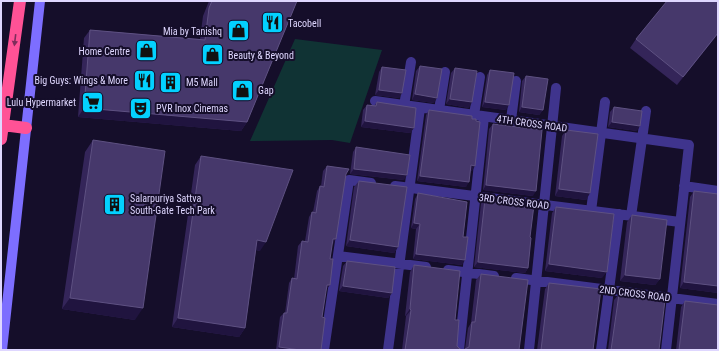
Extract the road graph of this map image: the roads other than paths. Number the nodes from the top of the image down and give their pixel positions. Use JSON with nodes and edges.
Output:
{"nodes":[{"id":1,"x":20,"y":1,"type":"edge"},
{"id":2,"x":40,"y":1,"type":"edge"},
{"id":3,"x":411,"y":62,"type":"dead end"},
{"id":4,"x":445,"y":72,"type":"dead end"},
{"id":5,"x":480,"y":77,"type":"dead end"},
{"id":6,"x":516,"y":81,"type":"dead end"},
{"id":7,"x":556,"y":88,"type":"dead end"},
{"id":8,"x":375,"y":102,"type":"edge"},
{"id":9,"x":605,"y":102,"type":"dead end"},
{"id":10,"x":404,"y":106,"type":"junction"},
{"id":11,"x":420,"y":108,"type":"junction"},
{"id":12,"x":439,"y":110,"type":"junction"},
{"id":13,"x":646,"y":111,"type":"dead end"},
{"id":14,"x":474,"y":115,"type":"junction"},
{"id":15,"x":484,"y":117,"type":"junction"},
{"id":16,"x":511,"y":120,"type":"junction"},
{"id":17,"x":3,"y":125,"type":"junction"},
{"id":18,"x":552,"y":126,"type":"junction"},
{"id":19,"x":26,"y":128,"type":"junction"},
{"id":20,"x":601,"y":133,"type":"junction"},
{"id":21,"x":1,"y":139,"type":"edge"},
{"id":22,"x":642,"y":139,"type":"junction"},
{"id":23,"x":684,"y":186,"type":"junction"},
{"id":24,"x":409,"y":188,"type":"junction"},
{"id":25,"x":718,"y":191,"type":"edge"},
{"id":26,"x":476,"y":196,"type":"junction"},
{"id":27,"x":544,"y":205,"type":"junction"},
{"id":28,"x":591,"y":211,"type":"junction"},
{"id":29,"x":619,"y":214,"type":"junction"},
{"id":30,"x":631,"y":216,"type":"junction"},
{"id":31,"x":680,"y":222,"type":"junction"},
{"id":32,"x":338,"y":256,"type":"junction"},
{"id":33,"x":399,"y":264,"type":"junction"},
{"id":34,"x":467,"y":272,"type":"junction"},
{"id":35,"x":536,"y":281,"type":"junction"},
{"id":36,"x":609,"y":290,"type":"junction"},
{"id":37,"x":672,"y":298,"type":"junction"},
{"id":38,"x":718,"y":304,"type":"edge"},
{"id":39,"x":2,"y":350,"type":"edge"},
{"id":40,"x":324,"y":350,"type":"edge"},
{"id":41,"x":388,"y":350,"type":"edge"},
{"id":42,"x":459,"y":350,"type":"edge"},
{"id":43,"x":529,"y":350,"type":"edge"},
{"id":44,"x":601,"y":350,"type":"edge"},
{"id":45,"x":666,"y":350,"type":"edge"}],
"edges":[{"from":1,"to":17,"type":"highway","one_way":true},
{"from":2,"to":19,"type":"street"},
{"from":3,"to":10,"type":"street"},
{"from":4,"to":12,"type":"street"},
{"from":5,"to":14,"type":"street"},
{"from":6,"to":16,"type":"street"},
{"from":7,"to":18,"type":"street"},
{"from":8,"to":10,"type":"street","name":"4TH CROSS ROAD"},
{"from":9,"to":20,"type":"street"},
{"from":10,"to":11,"type":"street","name":"4TH CROSS ROAD"},
{"from":11,"to":12,"type":"street","name":"4TH CROSS ROAD"},
{"from":11,"to":24,"type":"street"},
{"from":12,"to":14,"type":"street","name":"4TH CROSS ROAD"},
{"from":13,"to":22,"type":"street"},
{"from":14,"to":15,"type":"street","name":"4TH CROSS ROAD"},
{"from":15,"to":16,"type":"street","name":"4TH CROSS ROAD"},
{"from":15,"to":26,"type":"street"},
{"from":16,"to":18,"type":"street","name":"4TH CROSS ROAD"},
{"from":17,"to":19,"type":"highway"},
{"from":17,"to":21,"type":"highway"},
{"from":18,"to":20,"type":"street","name":"4TH CROSS ROAD"},
{"from":18,"to":27,"type":"street"},
{"from":19,"to":39,"type":"street"},
{"from":20,"to":22,"type":"street","name":"4TH CROSS ROAD"},
{"from":20,"to":28,"type":"street"},
{"from":22,"to":23,"type":"street","name":"4TH CROSS ROAD"},
{"from":22,"to":30,"type":"street"},
{"from":23,"to":25,"type":"street"},
{"from":23,"to":31,"type":"street"},
{"from":24,"to":26,"type":"street","name":"3RD CROSS ROAD"},
{"from":24,"to":32,"type":"street","name":"3RD CROSS ROAD"},
{"from":24,"to":33,"type":"street"},
{"from":26,"to":27,"type":"street","name":"3RD CROSS ROAD"},
{"from":26,"to":34,"type":"street"},
{"from":27,"to":28,"type":"street","name":"3RD CROSS ROAD"},
{"from":27,"to":35,"type":"street"},
{"from":28,"to":29,"type":"street","name":"3RD CROSS ROAD"},
{"from":29,"to":30,"type":"street","name":"3RD CROSS ROAD"},
{"from":29,"to":36,"type":"street"},
{"from":30,"to":31,"type":"street","name":"3RD CROSS ROAD"},
{"from":31,"to":37,"type":"street"},
{"from":32,"to":33,"type":"street","name":"2ND CROSS ROAD"},
{"from":32,"to":40,"type":"street"},
{"from":33,"to":34,"type":"street","name":"2ND CROSS ROAD"},
{"from":33,"to":41,"type":"street"},
{"from":34,"to":35,"type":"street","name":"2ND CROSS ROAD"},
{"from":34,"to":42,"type":"street"},
{"from":35,"to":36,"type":"street","name":"2ND CROSS ROAD"},
{"from":35,"to":43,"type":"street"},
{"from":36,"to":37,"type":"street","name":"2ND CROSS ROAD"},
{"from":36,"to":44,"type":"street"},
{"from":37,"to":38,"type":"street","name":"2ND CROSS ROAD"},
{"from":37,"to":45,"type":"street"}]}
